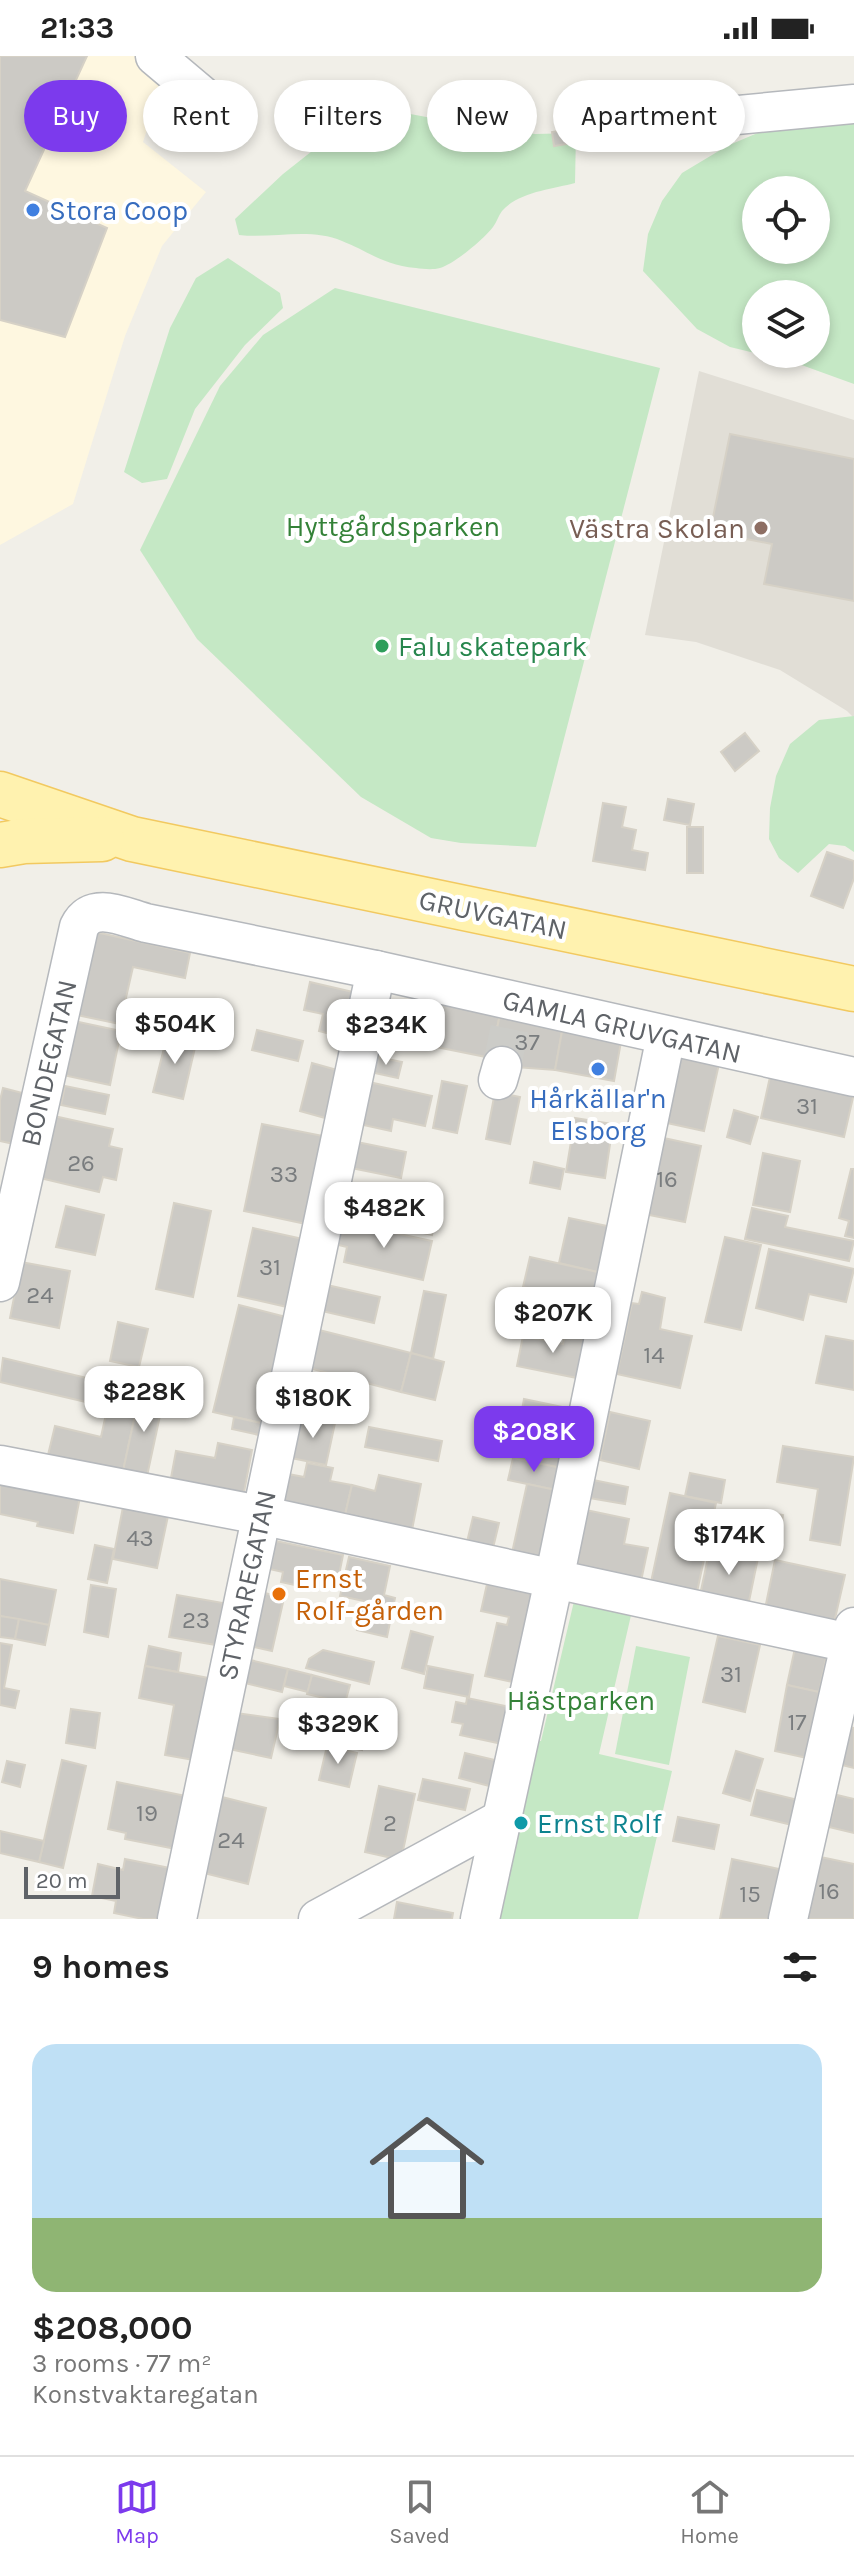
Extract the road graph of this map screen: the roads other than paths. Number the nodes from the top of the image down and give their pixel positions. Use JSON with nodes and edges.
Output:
{"nodes":[{"id":1,"x":155,"y":56,"type":"edge"},
{"id":2,"x":183,"y":80,"type":"edge"},
{"id":3,"x":854,"y":104,"type":"edge"},
{"id":4,"x":745,"y":114,"type":"edge"},
{"id":5,"x":0,"y":794,"type":"edge"},
{"id":6,"x":132,"y":839,"type":"junction"},
{"id":7,"x":0,"y":845,"type":"edge"},
{"id":8,"x":108,"y":912,"type":"joint"},
{"id":9,"x":376,"y":970,"type":"junction"},
{"id":10,"x":854,"y":989,"type":"edge"},
{"id":11,"x":666,"y":1036,"type":"junction"},
{"id":12,"x":854,"y":1077,"type":"edge"},
{"id":13,"x":0,"y":1282,"type":"edge"},
{"id":14,"x":0,"y":1465,"type":"edge"},
{"id":15,"x":260,"y":1515,"type":"junction"},
{"id":16,"x":554,"y":1580,"type":"junction"},
{"id":17,"x":853,"y":1638,"type":"edge"},
{"id":18,"x":502,"y":1819,"type":"junction"},
{"id":19,"x":177,"y":1919,"type":"edge"},
{"id":20,"x":318,"y":1919,"type":"edge"},
{"id":21,"x":480,"y":1919,"type":"edge"},
{"id":22,"x":788,"y":1919,"type":"edge"}],
"edges":[{"from":1,"to":2,"type":"street"},
{"from":3,"to":4,"type":"street"},
{"from":5,"to":6,"type":"main road","name":"GRUVGATAN"},
{"from":6,"to":7,"type":"main road","name":"GRUVGATAN"},
{"from":6,"to":10,"type":"main road","name":"GRUVGATAN"},
{"from":8,"to":9,"type":"street","name":"GAMLA GRUVGATAN"},
{"from":8,"to":13,"type":"street","name":"BONDEGATAN"},
{"from":9,"to":11,"type":"street","name":"GAMLA GRUVGATAN"},
{"from":9,"to":15,"type":"street","name":"STYRAREGATAN"},
{"from":11,"to":12,"type":"street","name":"GAMLA GRUVGATAN"},
{"from":11,"to":16,"type":"street"},
{"from":14,"to":15,"type":"street"},
{"from":15,"to":16,"type":"street"},
{"from":15,"to":19,"type":"street","name":"STYRAREGATAN"},
{"from":16,"to":17,"type":"street"},
{"from":16,"to":18,"type":"street"},
{"from":17,"to":22,"type":"street"},
{"from":18,"to":20,"type":"street"},
{"from":18,"to":21,"type":"street"}]}
